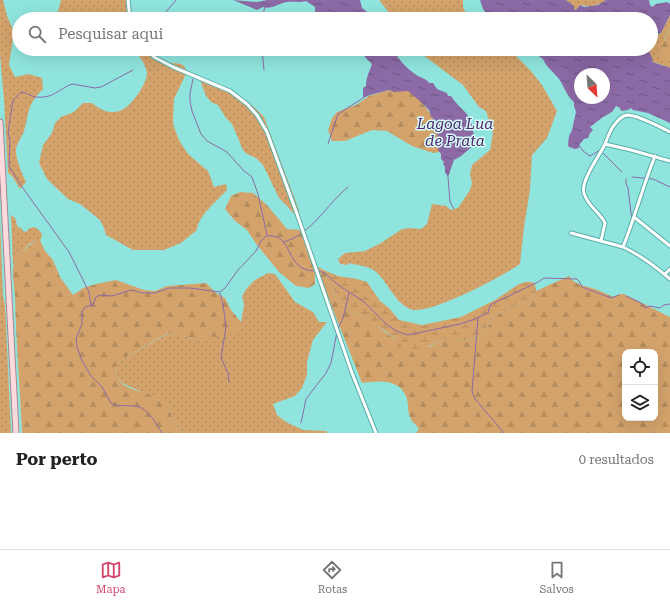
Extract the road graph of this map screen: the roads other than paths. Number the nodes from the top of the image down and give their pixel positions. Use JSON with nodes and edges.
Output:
{"nodes":[{"id":1,"x":128,"y":0,"type":"edge"},
{"id":2,"x":129,"y":12,"type":"edge"},
{"id":3,"x":153,"y":56,"type":"edge"},
{"id":4,"x":0,"y":122,"type":"edge"},
{"id":5,"x":670,"y":132,"type":"edge"},
{"id":6,"x":605,"y":144,"type":"junction"},
{"id":7,"x":655,"y":156,"type":"junction"},
{"id":8,"x":670,"y":161,"type":"edge"},
{"id":9,"x":634,"y":217,"type":"junction"},
{"id":10,"x":571,"y":233,"type":"dead end"},
{"id":11,"x":601,"y":241,"type":"junction"},
{"id":12,"x":670,"y":246,"type":"edge"},
{"id":13,"x":623,"y":247,"type":"junction"},
{"id":14,"x":670,"y":269,"type":"edge"},
{"id":15,"x":665,"y":274,"type":"junction"},
{"id":16,"x":670,"y":279,"type":"edge"},
{"id":17,"x":16,"y":433,"type":"edge"},
{"id":18,"x":376,"y":433,"type":"edge"}],
"edges":[{"from":1,"to":2,"type":"street"},
{"from":3,"to":18,"type":"street"},
{"from":4,"to":17,"type":"main road"},
{"from":5,"to":6,"type":"street"},
{"from":6,"to":7,"type":"street"},
{"from":6,"to":11,"type":"street"},
{"from":7,"to":8,"type":"street"},
{"from":7,"to":9,"type":"street"},
{"from":9,"to":12,"type":"street"},
{"from":9,"to":13,"type":"street"},
{"from":10,"to":11,"type":"street"},
{"from":11,"to":13,"type":"street"},
{"from":13,"to":15,"type":"street"},
{"from":14,"to":15,"type":"street"},
{"from":15,"to":16,"type":"street"}]}
